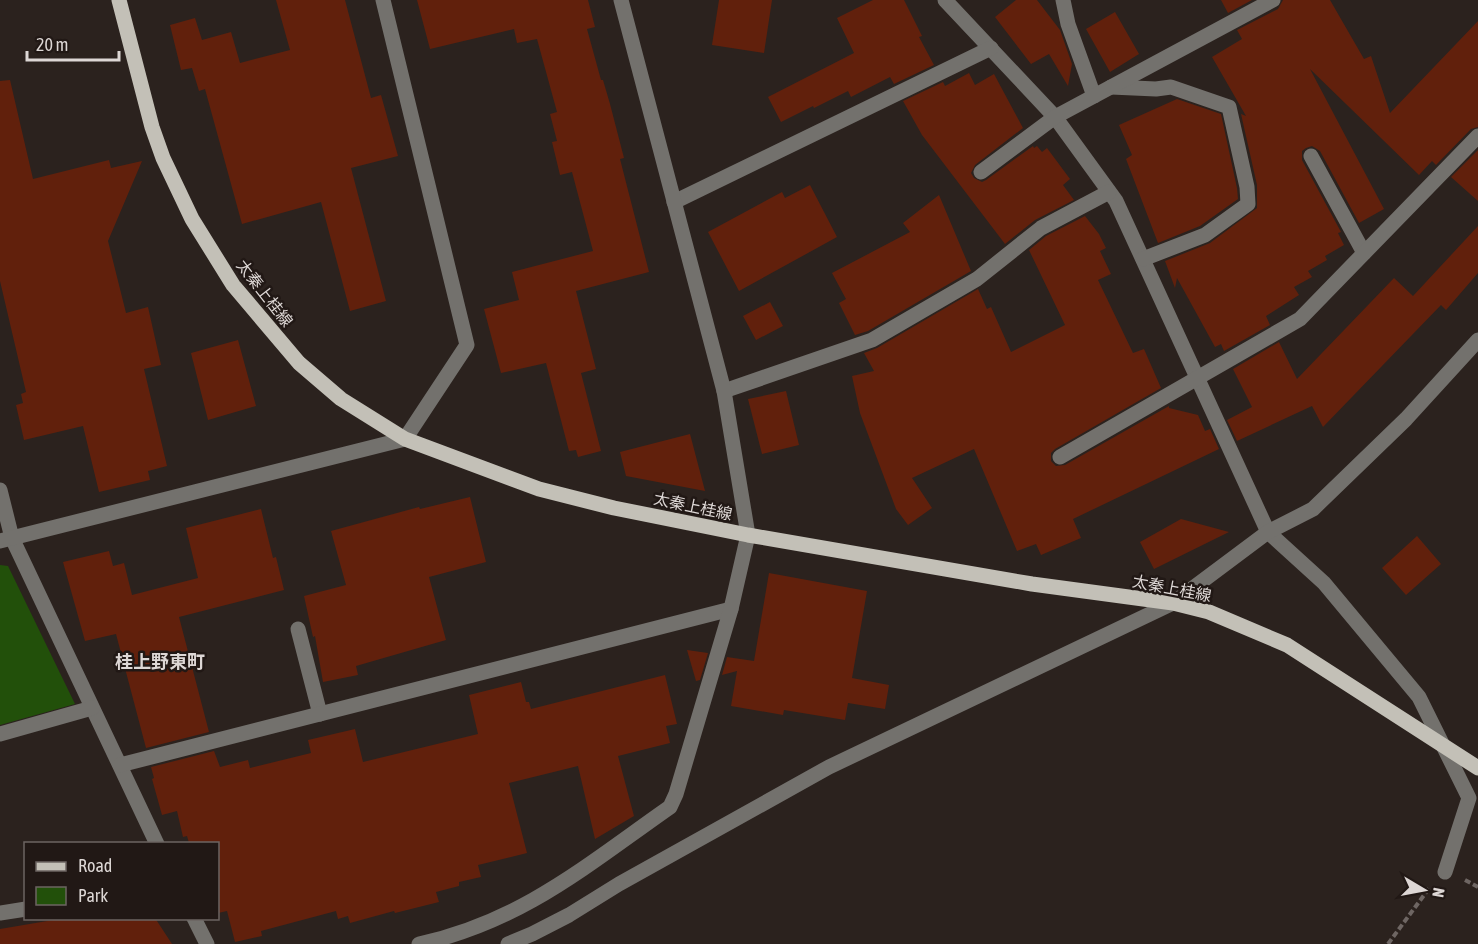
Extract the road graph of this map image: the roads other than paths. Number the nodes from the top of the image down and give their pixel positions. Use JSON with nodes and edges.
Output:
{"nodes":[{"id":1,"x":119,"y":0,"type":"edge"},
{"id":2,"x":383,"y":0,"type":"edge"},
{"id":3,"x":621,"y":0,"type":"edge"},
{"id":4,"x":945,"y":0,"type":"edge"},
{"id":5,"x":1063,"y":0,"type":"edge"},
{"id":6,"x":1273,"y":0,"type":"edge"},
{"id":7,"x":991,"y":48,"type":"junction"},
{"id":8,"x":1111,"y":87,"type":"junction"},
{"id":9,"x":1094,"y":96,"type":"junction"},
{"id":10,"x":1055,"y":117,"type":"junction"},
{"id":11,"x":1478,"y":136,"type":"edge"},
{"id":12,"x":1311,"y":156,"type":"dead end"},
{"id":13,"x":981,"y":172,"type":"dead end"},
{"id":14,"x":1109,"y":192,"type":"junction"},
{"id":15,"x":674,"y":202,"type":"junction"},
{"id":16,"x":1364,"y":253,"type":"junction"},
{"id":17,"x":1143,"y":259,"type":"junction"},
{"id":18,"x":1478,"y":340,"type":"edge"},
{"id":19,"x":1197,"y":376,"type":"junction"},
{"id":20,"x":723,"y":391,"type":"junction"},
{"id":21,"x":405,"y":439,"type":"junction"},
{"id":22,"x":1060,"y":457,"type":"dead end"},
{"id":23,"x":0,"y":490,"type":"edge"},
{"id":24,"x":1268,"y":532,"type":"junction"},
{"id":25,"x":748,"y":535,"type":"junction"},
{"id":26,"x":6,"y":540,"type":"edge"},
{"id":27,"x":1173,"y":603,"type":"junction"},
{"id":28,"x":731,"y":609,"type":"junction"},
{"id":29,"x":298,"y":629,"type":"dead end"},
{"id":30,"x":92,"y":708,"type":"junction"},
{"id":31,"x":320,"y":714,"type":"junction"},
{"id":32,"x":0,"y":734,"type":"edge"},
{"id":33,"x":120,"y":765,"type":"junction"},
{"id":34,"x":1478,"y":768,"type":"edge"},
{"id":35,"x":157,"y":842,"type":"edge"},
{"id":36,"x":1445,"y":872,"type":"road end"},
{"id":37,"x":24,"y":909,"type":"edge"},
{"id":38,"x":0,"y":913,"type":"edge"},
{"id":39,"x":195,"y":920,"type":"edge"},
{"id":40,"x":207,"y":944,"type":"edge"},
{"id":41,"x":419,"y":944,"type":"edge"},
{"id":42,"x":508,"y":944,"type":"edge"}],
"edges":[{"from":1,"to":21,"type":"main road","name":"太秦上桂線"},
{"from":2,"to":21,"type":"street"},
{"from":3,"to":15,"type":"street"},
{"from":4,"to":7,"type":"street"},
{"from":5,"to":9,"type":"street"},
{"from":6,"to":8,"type":"street"},
{"from":7,"to":10,"type":"street"},
{"from":7,"to":15,"type":"street"},
{"from":8,"to":9,"type":"street"},
{"from":8,"to":17,"type":"street"},
{"from":9,"to":10,"type":"street"},
{"from":10,"to":13,"type":"street"},
{"from":10,"to":14,"type":"street"},
{"from":11,"to":16,"type":"street"},
{"from":12,"to":16,"type":"street"},
{"from":14,"to":17,"type":"street"},
{"from":14,"to":20,"type":"street"},
{"from":15,"to":20,"type":"street"},
{"from":16,"to":19,"type":"street"},
{"from":17,"to":19,"type":"street"},
{"from":18,"to":24,"type":"street"},
{"from":19,"to":22,"type":"street"},
{"from":19,"to":24,"type":"street"},
{"from":20,"to":25,"type":"street"},
{"from":21,"to":25,"type":"main road","name":"太秦上桂線"},
{"from":21,"to":26,"type":"street"},
{"from":23,"to":26,"type":"street"},
{"from":24,"to":27,"type":"street"},
{"from":24,"to":36,"type":"street"},
{"from":25,"to":27,"type":"main road","name":"太秦上桂線"},
{"from":25,"to":28,"type":"street"},
{"from":26,"to":30,"type":"street"},
{"from":27,"to":34,"type":"main road","name":"太秦上桂線"},
{"from":27,"to":42,"type":"street"},
{"from":28,"to":31,"type":"street"},
{"from":28,"to":41,"type":"street"},
{"from":29,"to":31,"type":"street"},
{"from":30,"to":32,"type":"street"},
{"from":30,"to":33,"type":"street"},
{"from":31,"to":33,"type":"street"},
{"from":33,"to":35,"type":"street"},
{"from":37,"to":38,"type":"street"},
{"from":39,"to":40,"type":"street"}]}
